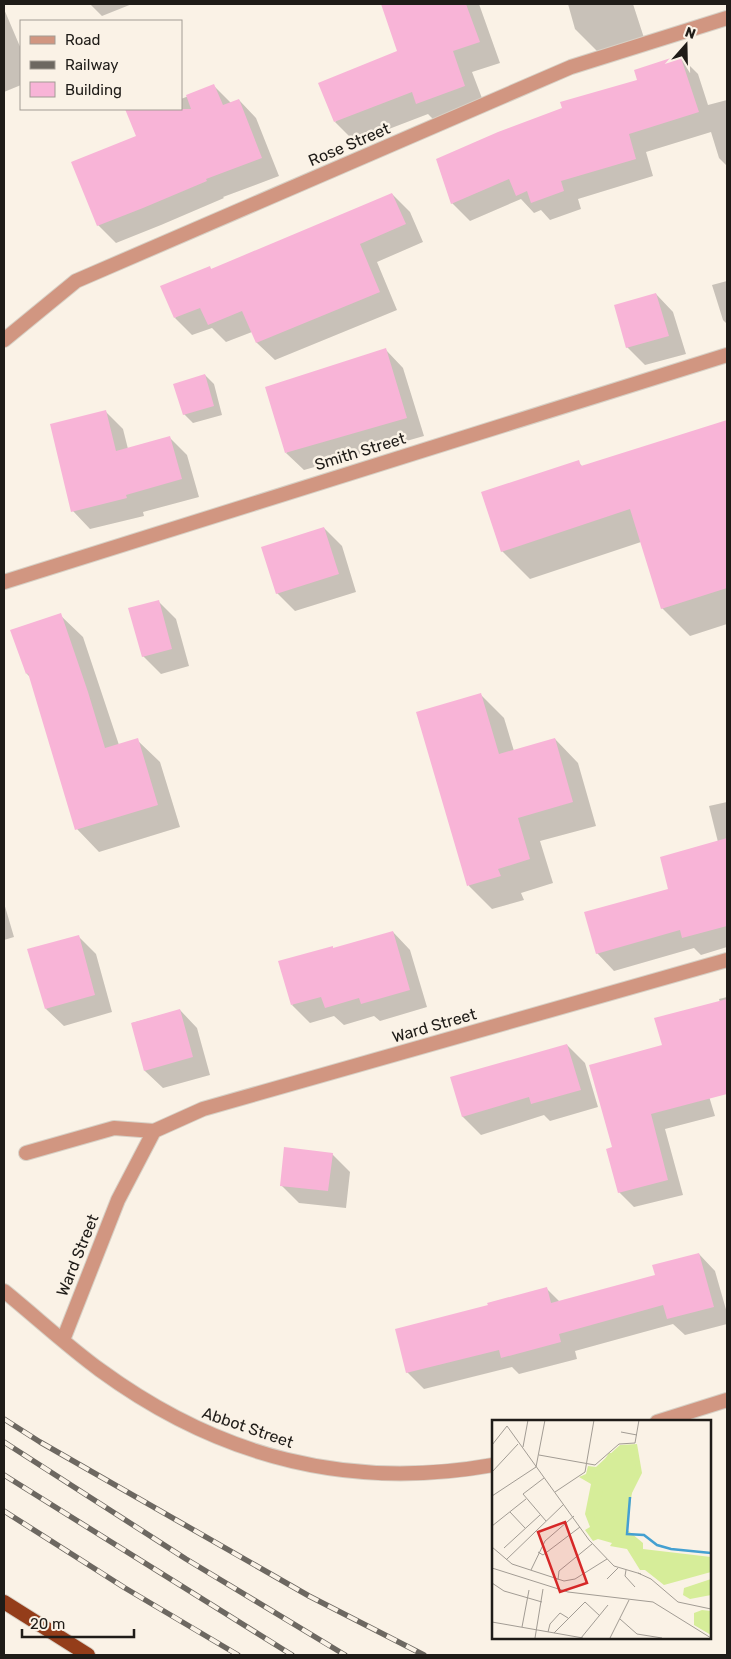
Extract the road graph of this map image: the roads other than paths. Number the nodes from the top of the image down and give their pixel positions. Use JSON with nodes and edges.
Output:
{"nodes":[{"id":1,"x":727,"y":18,"type":"edge"},
{"id":2,"x":4,"y":340,"type":"edge"},
{"id":3,"x":727,"y":355,"type":"edge"},
{"id":4,"x":4,"y":582,"type":"edge"},
{"id":5,"x":727,"y":960,"type":"edge"},
{"id":6,"x":154,"y":1131,"type":"junction"},
{"id":7,"x":26,"y":1153,"type":"dead end"},
{"id":8,"x":4,"y":1291,"type":"edge"},
{"id":9,"x":63,"y":1340,"type":"junction"},
{"id":10,"x":727,"y":1400,"type":"edge"},
{"id":11,"x":663,"y":1420,"type":"edge"},
{"id":12,"x":492,"y":1465,"type":"edge"},
{"id":13,"x":4,"y":1602,"type":"edge"},
{"id":14,"x":88,"y":1655,"type":"edge"}],
"edges":[{"from":1,"to":2,"type":"street","name":"Rose Street"},
{"from":3,"to":4,"type":"street","name":"Smith Street"},
{"from":5,"to":6,"type":"street","name":"Ward Street"},
{"from":6,"to":7,"type":"street","name":"Ward Street"},
{"from":6,"to":9,"type":"street","name":"Ward Street"},
{"from":8,"to":9,"type":"street","name":"Abbot Street"},
{"from":9,"to":12,"type":"street","name":"Abbot Street"},
{"from":10,"to":11,"type":"street"},
{"from":13,"to":14,"type":"highway"}]}
